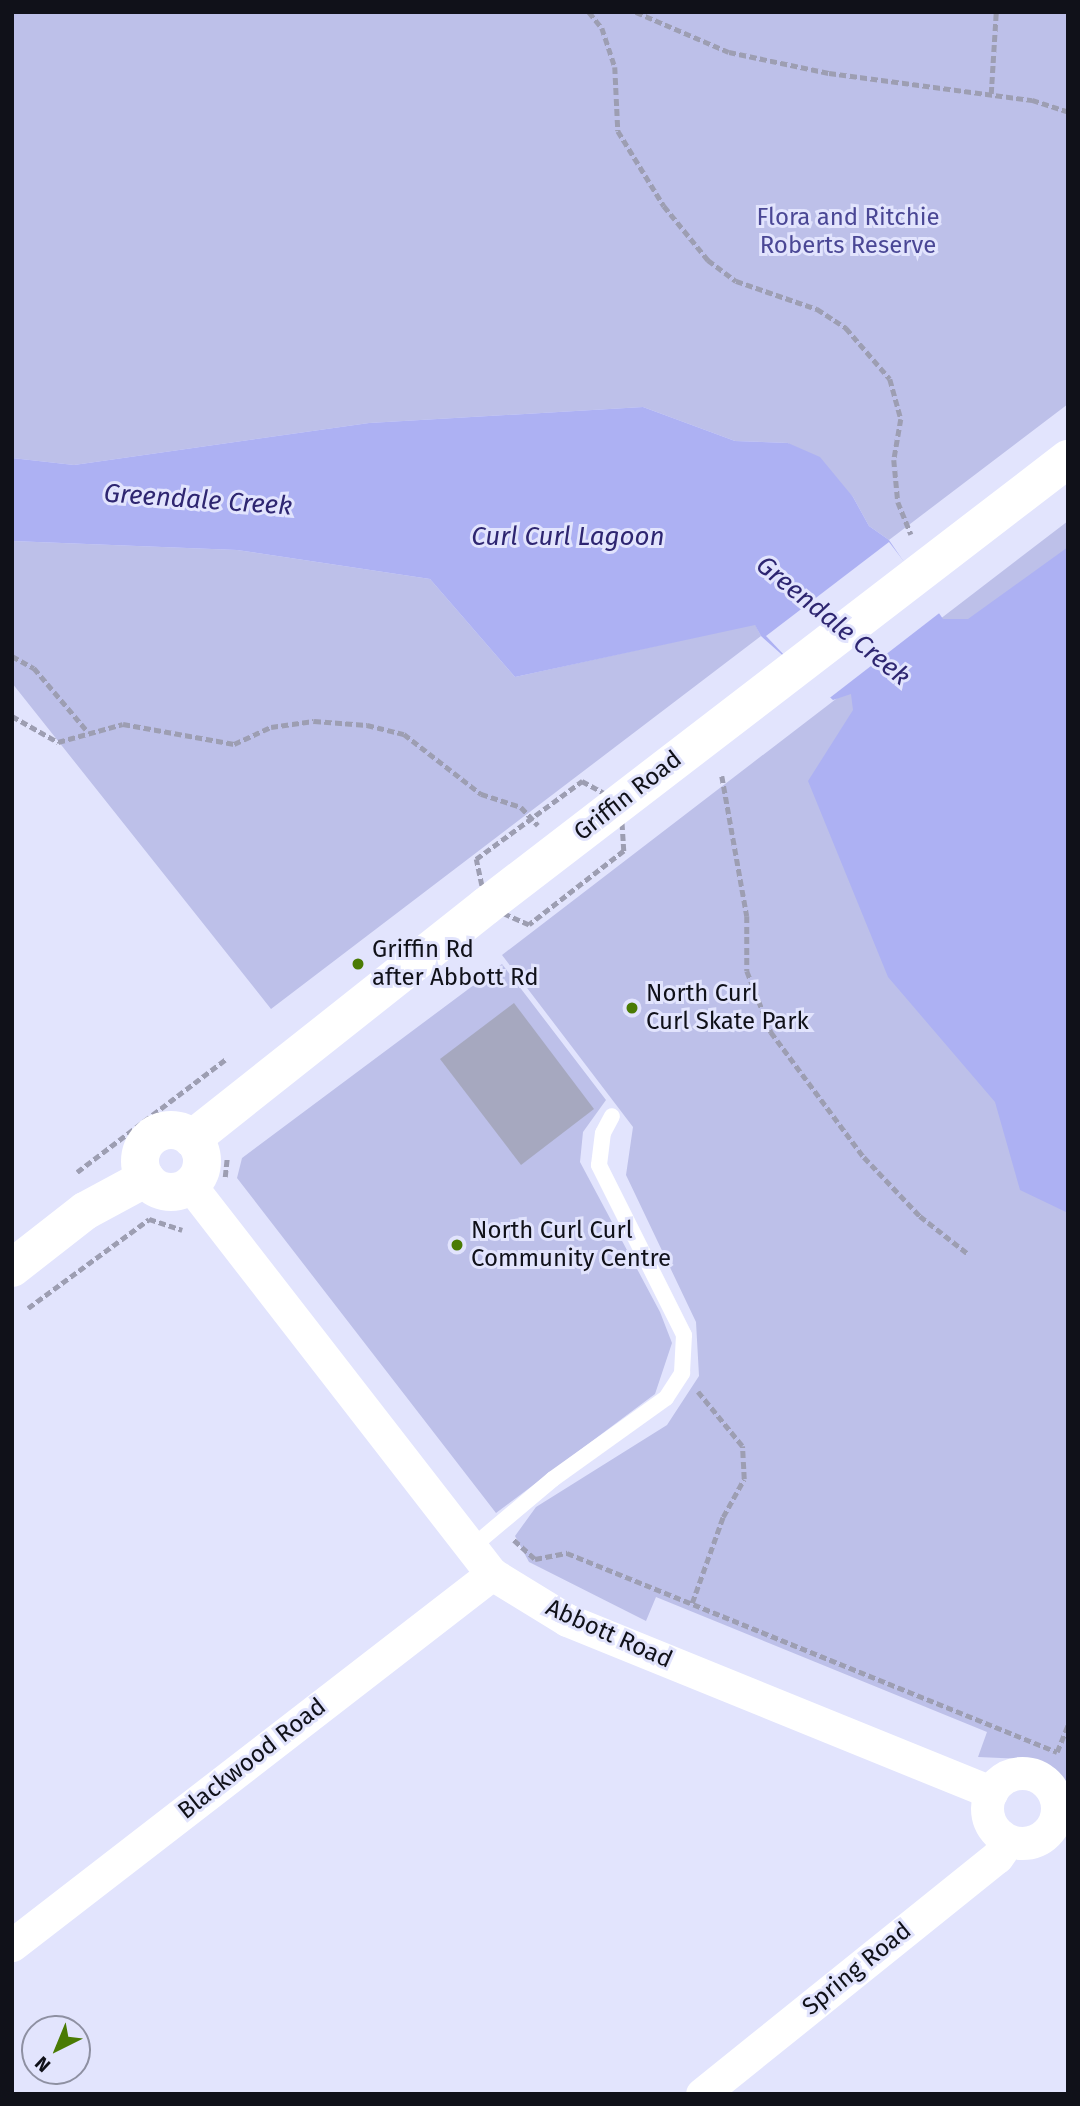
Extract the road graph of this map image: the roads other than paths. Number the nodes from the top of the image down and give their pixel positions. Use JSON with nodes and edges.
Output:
{"nodes":[{"id":1,"x":1068,"y":459,"type":"edge"},
{"id":2,"x":612,"y":1116,"type":"dead end"},
{"id":3,"x":192,"y":1139,"type":"junction"},
{"id":4,"x":146,"y":1178,"type":"junction"},
{"id":5,"x":190,"y":1185,"type":"junction"},
{"id":6,"x":12,"y":1268,"type":"edge"},
{"id":7,"x":471,"y":1548,"type":"junction"},
{"id":8,"x":492,"y":1574,"type":"junction"},
{"id":9,"x":991,"y":1792,"type":"junction"},
{"id":10,"x":1062,"y":1823,"type":"edge"},
{"id":11,"x":1008,"y":1840,"type":"junction"},
{"id":12,"x":12,"y":1945,"type":"edge"},
{"id":13,"x":702,"y":2094,"type":"edge"}],
"edges":[{"from":1,"to":3,"type":"main road","name":"Griffin Road"},
{"from":2,"to":7,"type":"lane"},
{"from":3,"to":4,"type":"main road"},
{"from":3,"to":5,"type":"main road"},
{"from":4,"to":5,"type":"main road"},
{"from":4,"to":6,"type":"main road"},
{"from":5,"to":7,"type":"street","name":"Abbott Road"},
{"from":7,"to":8,"type":"street","name":"Abbott Road"},
{"from":8,"to":9,"type":"street","name":"Abbott Road"},
{"from":8,"to":12,"type":"street","name":"Blackwood Road"},
{"from":9,"to":10,"type":"street"},
{"from":9,"to":11,"type":"street"},
{"from":10,"to":11,"type":"street"},
{"from":11,"to":13,"type":"street","name":"Spring Road"}]}
